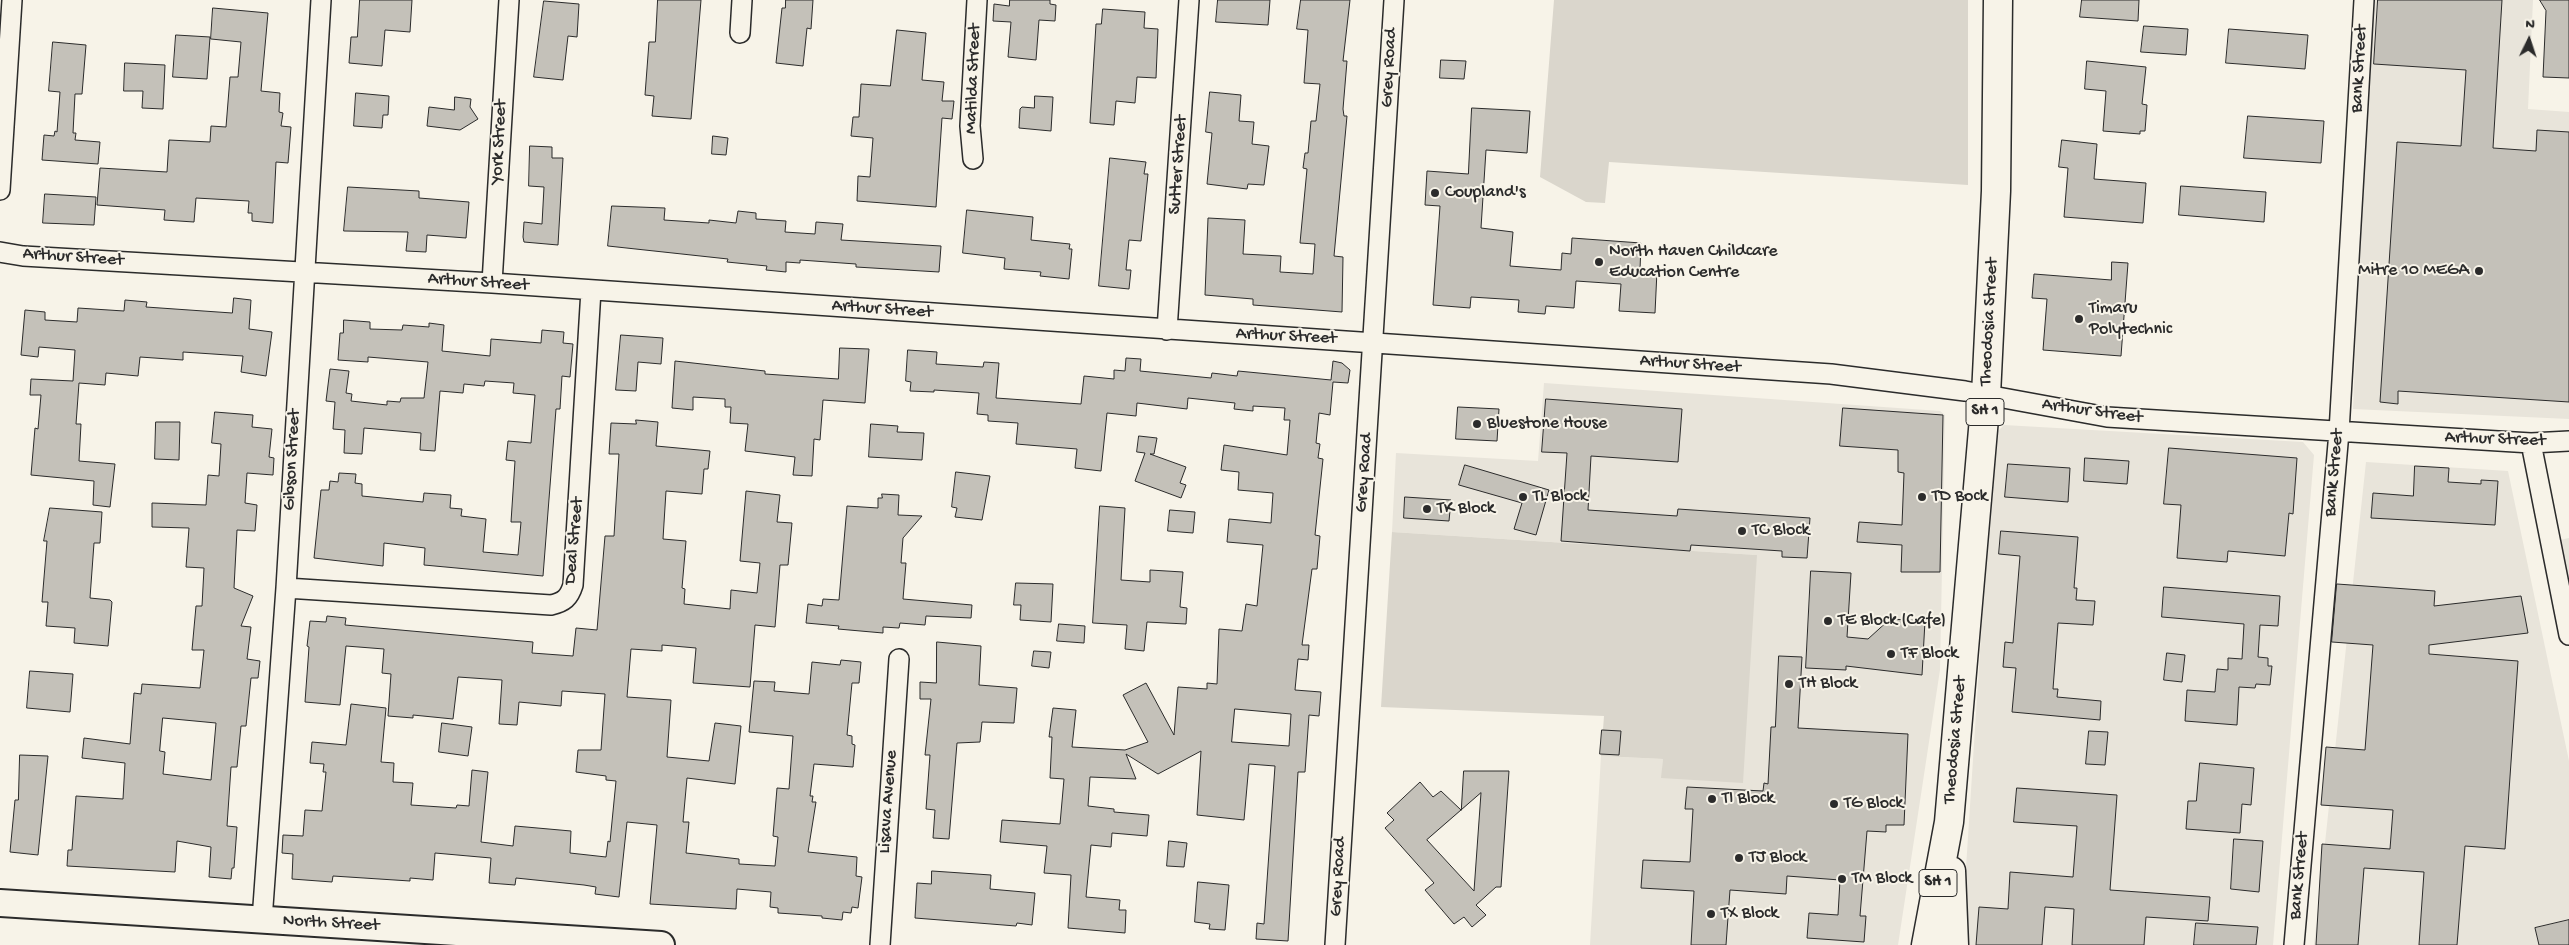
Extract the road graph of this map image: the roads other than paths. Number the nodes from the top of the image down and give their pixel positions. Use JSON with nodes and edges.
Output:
{"nodes":[{"id":1,"x":12,"y":0,"type":"edge"},
{"id":2,"x":321,"y":0,"type":"edge"},
{"id":3,"x":509,"y":0,"type":"edge"},
{"id":4,"x":742,"y":0,"type":"edge"},
{"id":5,"x":977,"y":0,"type":"edge"},
{"id":6,"x":1189,"y":0,"type":"edge"},
{"id":7,"x":1394,"y":0,"type":"edge"},
{"id":8,"x":1998,"y":0,"type":"edge"},
{"id":9,"x":2364,"y":0,"type":"edge"},
{"id":10,"x":740,"y":33,"type":"dead end"},
{"id":11,"x":973,"y":159,"type":"dead end"},
{"id":12,"x":0,"y":190,"type":"edge"},
{"id":13,"x":0,"y":252,"type":"edge"},
{"id":14,"x":303,"y":272,"type":"junction"},
{"id":15,"x":492,"y":283,"type":"junction"},
{"id":16,"x":591,"y":290,"type":"junction"},
{"id":17,"x":1167,"y":330,"type":"junction"},
{"id":18,"x":1373,"y":342,"type":"junction"},
{"id":19,"x":1986,"y":395,"type":"junction"},
{"id":20,"x":2339,"y":432,"type":"junction"},
{"id":21,"x":2569,"y":441,"type":"edge"},
{"id":22,"x":2531,"y":444,"type":"junction"},
{"id":23,"x":286,"y":588,"type":"junction"},
{"id":24,"x":2569,"y":635,"type":"edge"},
{"id":25,"x":899,"y":659,"type":"dead end"},
{"id":26,"x":1949,"y":822,"type":"junction"},
{"id":27,"x":0,"y":903,"type":"edge"},
{"id":28,"x":262,"y":920,"type":"junction"},
{"id":29,"x":506,"y":940,"type":"edge"},
{"id":30,"x":661,"y":945,"type":"edge"},
{"id":31,"x":880,"y":945,"type":"edge"},
{"id":32,"x":1335,"y":945,"type":"edge"},
{"id":33,"x":1926,"y":945,"type":"edge"},
{"id":34,"x":1954,"y":945,"type":"edge"},
{"id":35,"x":2294,"y":945,"type":"edge"}],
"edges":[{"from":1,"to":12,"type":"street"},
{"from":2,"to":14,"type":"street","name":"Gibson Street"},
{"from":3,"to":15,"type":"street","name":"York Street"},
{"from":4,"to":10,"type":"street"},
{"from":5,"to":11,"type":"street","name":"Matilda Street"},
{"from":6,"to":17,"type":"street","name":"Sutter Street"},
{"from":7,"to":18,"type":"street","name":"Grey Road"},
{"from":8,"to":19,"type":"highway","name":"Theodosia Street","number":"SH 1"},
{"from":9,"to":20,"type":"street","name":"Bank Street"},
{"from":13,"to":14,"type":"street","name":"Arthur Street"},
{"from":14,"to":15,"type":"street","name":"Arthur Street"},
{"from":14,"to":23,"type":"street","name":"Gibson Street"},
{"from":15,"to":16,"type":"street","name":"Arthur Street"},
{"from":16,"to":17,"type":"street","name":"Arthur Street"},
{"from":16,"to":23,"type":"street","name":"Deal Street"},
{"from":17,"to":18,"type":"street","name":"Arthur Street"},
{"from":18,"to":19,"type":"street","name":"Arthur Street"},
{"from":18,"to":32,"type":"street","name":"Grey Road"},
{"from":19,"to":20,"type":"street","name":"Arthur Street"},
{"from":19,"to":26,"type":"highway","name":"Theodosia Street","number":"SH 1"},
{"from":20,"to":22,"type":"street","name":"Arthur Street"},
{"from":20,"to":35,"type":"street","name":"Bank Street"},
{"from":21,"to":22,"type":"street","name":"Arthur Street"},
{"from":22,"to":24,"type":"street"},
{"from":23,"to":28,"type":"street","name":"Gibson Street"},
{"from":25,"to":31,"type":"street","name":"Lisava Avenue"},
{"from":26,"to":33,"type":"highway","name":"Theodosia Street","number":"SH 1"},
{"from":26,"to":34,"type":"highway","name":"Theodosia Street","number":"SH 1"},
{"from":27,"to":28,"type":"street","name":"North Street"},
{"from":28,"to":29,"type":"street","name":"North Street"},
{"from":29,"to":30,"type":"street","name":"North Street"}]}
